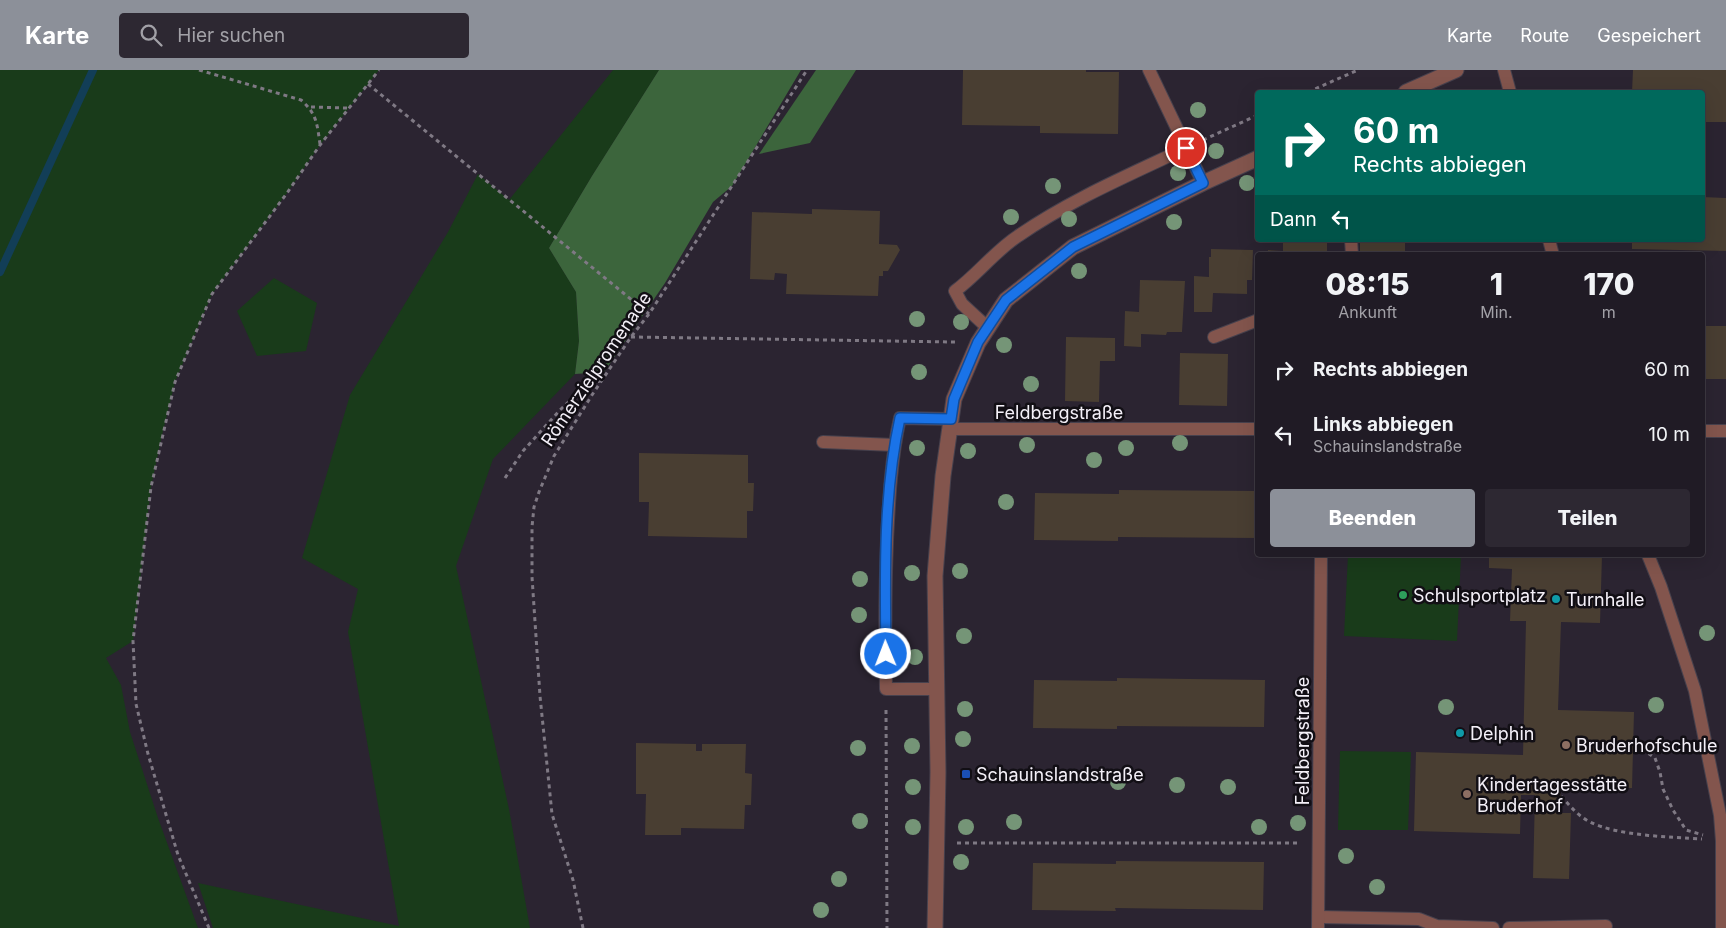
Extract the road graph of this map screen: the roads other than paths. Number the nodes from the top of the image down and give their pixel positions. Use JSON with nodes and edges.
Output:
{"nodes":[{"id":1,"x":1149,"y":70,"type":"edge"},
{"id":2,"x":1456,"y":70,"type":"edge"},
{"id":3,"x":1504,"y":70,"type":"edge"},
{"id":4,"x":1411,"y":90,"type":"edge"},
{"id":5,"x":1509,"y":90,"type":"edge"},
{"id":6,"x":1186,"y":148,"type":"junction"},
{"id":7,"x":1255,"y":159,"type":"edge"},
{"id":8,"x":1203,"y":183,"type":"junction"},
{"id":9,"x":1255,"y":321,"type":"edge"},
{"id":10,"x":988,"y":328,"type":"junction"},
{"id":11,"x":1214,"y":337,"type":"dead end"},
{"id":12,"x":950,"y":424,"type":"junction"},
{"id":13,"x":1255,"y":429,"type":"edge"},
{"id":14,"x":1705,"y":431,"type":"edge"},
{"id":15,"x":1726,"y":431,"type":"edge"},
{"id":16,"x":823,"y":442,"type":"dead end"},
{"id":17,"x":894,"y":445,"type":"junction"},
{"id":18,"x":1321,"y":557,"type":"edge"},
{"id":19,"x":1649,"y":557,"type":"edge"},
{"id":20,"x":937,"y":689,"type":"junction"},
{"id":21,"x":1318,"y":922,"type":"edge"},
{"id":22,"x":1606,"y":926,"type":"dead end"},
{"id":23,"x":935,"y":928,"type":"edge"},
{"id":24,"x":1493,"y":928,"type":"edge"},
{"id":25,"x":1509,"y":928,"type":"edge"},
{"id":26,"x":1722,"y":928,"type":"edge"}],
"edges":[{"from":1,"to":6,"type":"lane"},
{"from":2,"to":4,"type":"street"},
{"from":3,"to":5,"type":"lane"},
{"from":6,"to":8,"type":"lane"},
{"from":6,"to":10,"type":"lane"},
{"from":7,"to":8,"type":"street"},
{"from":8,"to":10,"type":"street"},
{"from":9,"to":11,"type":"lane"},
{"from":10,"to":12,"type":"street"},
{"from":12,"to":13,"type":"lane","name":"Feldbergstraße"},
{"from":12,"to":17,"type":"lane","name":"Feldbergstraße"},
{"from":12,"to":20,"type":"street"},
{"from":14,"to":15,"type":"lane"},
{"from":16,"to":17,"type":"lane"},
{"from":17,"to":20,"type":"lane"},
{"from":18,"to":21,"type":"lane","name":"Feldbergstraße"},
{"from":19,"to":26,"type":"lane"},
{"from":20,"to":23,"type":"street"},
{"from":21,"to":24,"type":"lane"},
{"from":22,"to":25,"type":"lane"}]}
